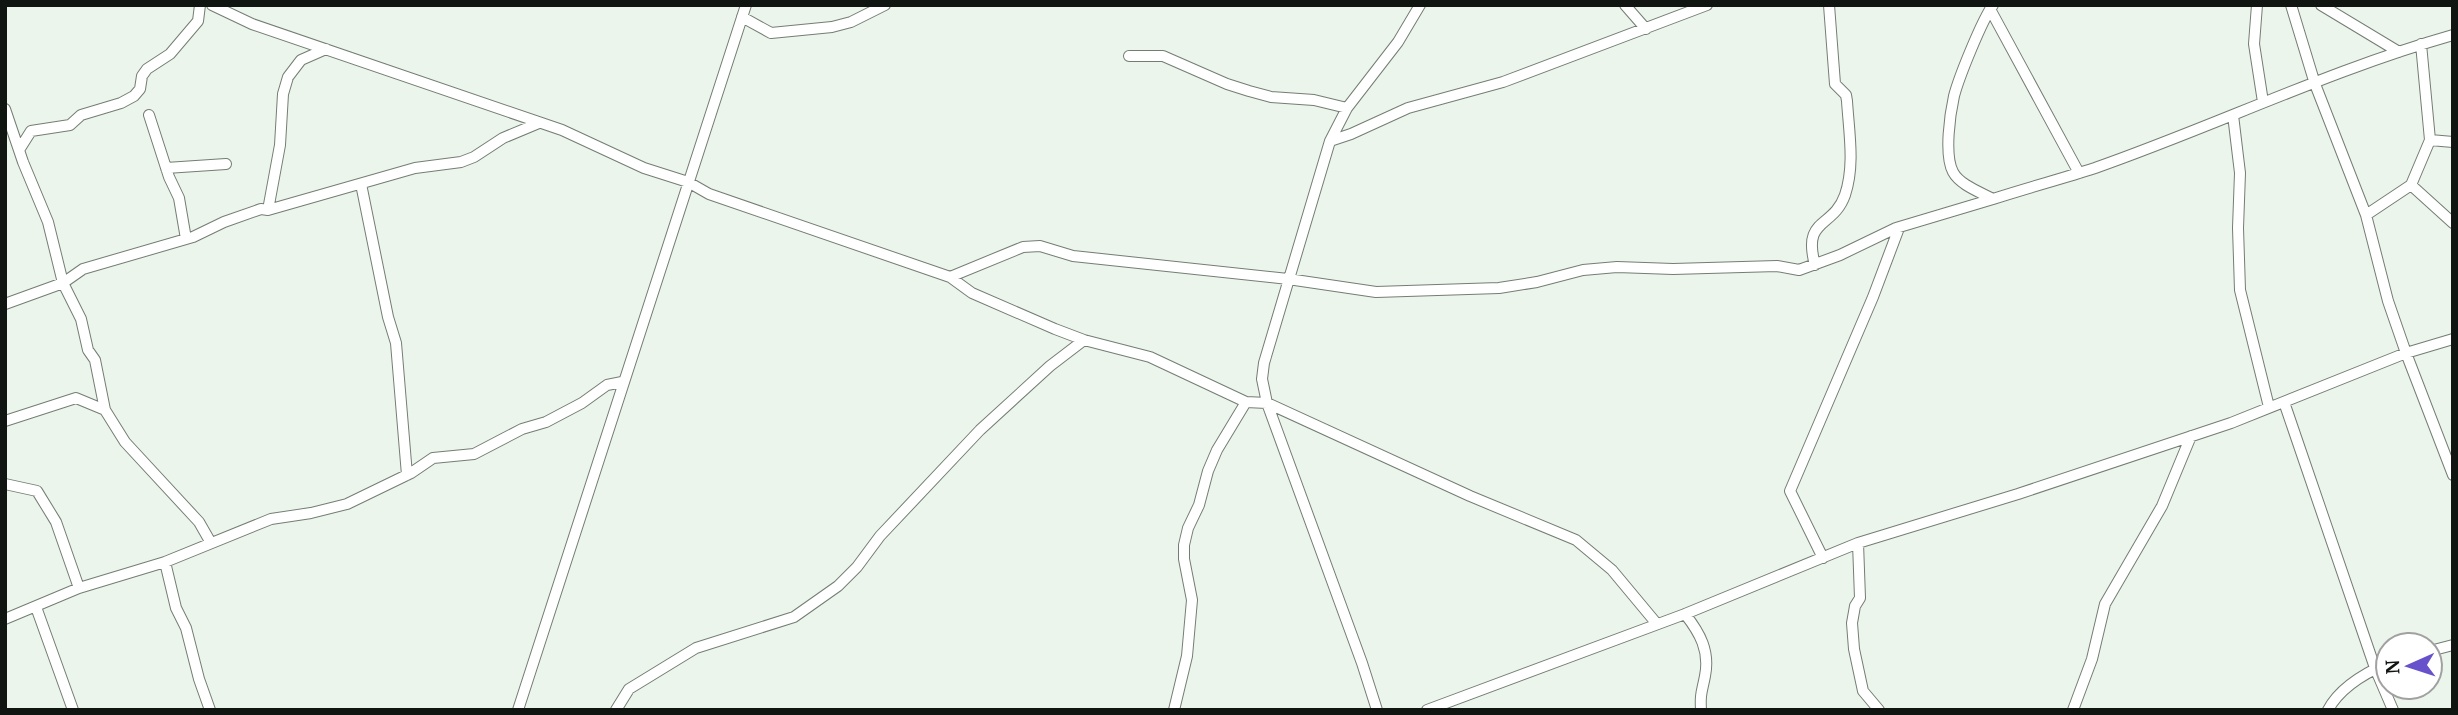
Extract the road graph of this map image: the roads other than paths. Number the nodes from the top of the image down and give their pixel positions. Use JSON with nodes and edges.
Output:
{"nodes":[{"id":1,"x":200,"y":5,"type":"edge"},
{"id":2,"x":212,"y":5,"type":"edge"},
{"id":3,"x":746,"y":5,"type":"edge"},
{"id":4,"x":885,"y":5,"type":"edge"},
{"id":5,"x":1420,"y":5,"type":"edge"},
{"id":6,"x":1625,"y":5,"type":"edge"},
{"id":7,"x":1707,"y":5,"type":"edge"},
{"id":8,"x":1829,"y":5,"type":"edge"},
{"id":9,"x":2257,"y":5,"type":"edge"},
{"id":10,"x":2291,"y":5,"type":"edge"},
{"id":11,"x":2321,"y":5,"type":"edge"},
{"id":12,"x":1992,"y":7,"type":"edge"},
{"id":13,"x":742,"y":18,"type":"junction"},
{"id":14,"x":1646,"y":29,"type":"junction"},
{"id":15,"x":2453,"y":35,"type":"edge"},
{"id":16,"x":2421,"y":44,"type":"junction"},
{"id":17,"x":326,"y":49,"type":"junction"},
{"id":18,"x":2399,"y":52,"type":"junction"},
{"id":19,"x":1129,"y":56,"type":"dead end"},
{"id":20,"x":2315,"y":84,"type":"junction"},
{"id":21,"x":2263,"y":102,"type":"junction"},
{"id":22,"x":1347,"y":108,"type":"junction"},
{"id":23,"x":5,"y":109,"type":"edge"},
{"id":24,"x":149,"y":115,"type":"dead end"},
{"id":25,"x":2233,"y":115,"type":"junction"},
{"id":26,"x":539,"y":123,"type":"junction"},
{"id":27,"x":2430,"y":140,"type":"junction"},
{"id":28,"x":1330,"y":141,"type":"junction"},
{"id":29,"x":2453,"y":142,"type":"edge"},
{"id":30,"x":19,"y":150,"type":"junction"},
{"id":31,"x":226,"y":164,"type":"dead end"},
{"id":32,"x":166,"y":168,"type":"junction"},
{"id":33,"x":2079,"y":173,"type":"junction"},
{"id":34,"x":688,"y":182,"type":"junction"},
{"id":35,"x":361,"y":184,"type":"junction"},
{"id":36,"x":2412,"y":185,"type":"junction"},
{"id":37,"x":1993,"y":199,"type":"junction"},
{"id":38,"x":268,"y":210,"type":"junction"},
{"id":39,"x":2366,"y":215,"type":"junction"},
{"id":40,"x":2453,"y":223,"type":"edge"},
{"id":41,"x":1899,"y":228,"type":"junction"},
{"id":42,"x":186,"y":239,"type":"junction"},
{"id":43,"x":1815,"y":265,"type":"junction"},
{"id":44,"x":950,"y":277,"type":"junction"},
{"id":45,"x":1288,"y":279,"type":"junction"},
{"id":46,"x":63,"y":283,"type":"junction"},
{"id":47,"x":5,"y":304,"type":"edge"},
{"id":48,"x":2453,"y":339,"type":"edge"},
{"id":49,"x":1084,"y":340,"type":"junction"},
{"id":50,"x":2406,"y":353,"type":"junction"},
{"id":51,"x":622,"y":382,"type":"junction"},
{"id":52,"x":1246,"y":402,"type":"junction"},
{"id":53,"x":2284,"y":402,"type":"junction"},
{"id":54,"x":1267,"y":403,"type":"junction"},
{"id":55,"x":2269,"y":407,"type":"junction"},
{"id":56,"x":105,"y":410,"type":"junction"},
{"id":57,"x":5,"y":421,"type":"edge"},
{"id":58,"x":2190,"y":436,"type":"junction"},
{"id":59,"x":407,"y":475,"type":"junction"},
{"id":60,"x":2453,"y":475,"type":"edge"},
{"id":61,"x":5,"y":484,"type":"edge"},
{"id":62,"x":211,"y":543,"type":"junction"},
{"id":63,"x":1858,"y":543,"type":"junction"},
{"id":64,"x":1823,"y":558,"type":"junction"},
{"id":65,"x":164,"y":562,"type":"junction"},
{"id":66,"x":79,"y":588,"type":"junction"},
{"id":67,"x":36,"y":607,"type":"junction"},
{"id":68,"x":1685,"y":614,"type":"junction"},
{"id":69,"x":5,"y":619,"type":"edge"},
{"id":70,"x":1657,"y":624,"type":"junction"},
{"id":71,"x":2374,"y":665,"type":"edge"},
{"id":72,"x":2374,"y":669,"type":"edge"},
{"id":73,"x":1700,"y":709,"type":"edge"},
{"id":74,"x":73,"y":710,"type":"edge"},
{"id":75,"x":210,"y":710,"type":"edge"},
{"id":76,"x":518,"y":710,"type":"edge"},
{"id":77,"x":616,"y":710,"type":"edge"},
{"id":78,"x":1174,"y":710,"type":"edge"},
{"id":79,"x":1377,"y":710,"type":"edge"},
{"id":80,"x":1427,"y":710,"type":"edge"},
{"id":81,"x":1879,"y":710,"type":"edge"},
{"id":82,"x":2073,"y":710,"type":"edge"},
{"id":83,"x":2328,"y":710,"type":"edge"}],
"edges":[{"from":1,"to":30,"type":"street"},
{"from":2,"to":17,"type":"street"},
{"from":3,"to":13,"type":"street"},
{"from":4,"to":13,"type":"street"},
{"from":5,"to":22,"type":"street"},
{"from":6,"to":14,"type":"street"},
{"from":7,"to":14,"type":"street"},
{"from":8,"to":43,"type":"street"},
{"from":9,"to":21,"type":"street"},
{"from":10,"to":20,"type":"street"},
{"from":11,"to":18,"type":"street"},
{"from":12,"to":33,"type":"street"},
{"from":12,"to":37,"type":"street"},
{"from":13,"to":34,"type":"street"},
{"from":14,"to":28,"type":"street"},
{"from":15,"to":16,"type":"street"},
{"from":16,"to":18,"type":"street"},
{"from":16,"to":27,"type":"street"},
{"from":17,"to":26,"type":"street"},
{"from":17,"to":38,"type":"street"},
{"from":18,"to":20,"type":"street"},
{"from":19,"to":22,"type":"street"},
{"from":20,"to":21,"type":"street"},
{"from":20,"to":39,"type":"street"},
{"from":21,"to":25,"type":"street"},
{"from":22,"to":28,"type":"street"},
{"from":23,"to":30,"type":"street"},
{"from":24,"to":32,"type":"street"},
{"from":25,"to":33,"type":"street"},
{"from":25,"to":55,"type":"street"},
{"from":26,"to":34,"type":"street"},
{"from":26,"to":35,"type":"street"},
{"from":27,"to":29,"type":"street"},
{"from":27,"to":36,"type":"street"},
{"from":28,"to":45,"type":"street"},
{"from":30,"to":46,"type":"street"},
{"from":31,"to":32,"type":"street"},
{"from":32,"to":42,"type":"street"},
{"from":33,"to":37,"type":"street"},
{"from":34,"to":44,"type":"street"},
{"from":34,"to":51,"type":"street"},
{"from":35,"to":38,"type":"street"},
{"from":35,"to":59,"type":"street"},
{"from":36,"to":39,"type":"street"},
{"from":36,"to":40,"type":"street"},
{"from":37,"to":41,"type":"street"},
{"from":38,"to":42,"type":"street"},
{"from":39,"to":50,"type":"street"},
{"from":41,"to":43,"type":"street"},
{"from":41,"to":64,"type":"street"},
{"from":42,"to":46,"type":"street"},
{"from":43,"to":45,"type":"street"},
{"from":44,"to":45,"type":"street"},
{"from":44,"to":49,"type":"street"},
{"from":45,"to":54,"type":"street"},
{"from":46,"to":47,"type":"street"},
{"from":46,"to":56,"type":"street"},
{"from":48,"to":50,"type":"street"},
{"from":49,"to":52,"type":"street"},
{"from":49,"to":77,"type":"street"},
{"from":50,"to":53,"type":"street"},
{"from":50,"to":60,"type":"street"},
{"from":51,"to":59,"type":"street"},
{"from":51,"to":76,"type":"street"},
{"from":52,"to":54,"type":"street"},
{"from":52,"to":78,"type":"street"},
{"from":53,"to":55,"type":"street"},
{"from":53,"to":71,"type":"street"},
{"from":54,"to":70,"type":"street"},
{"from":54,"to":79,"type":"street"},
{"from":55,"to":58,"type":"street"},
{"from":56,"to":57,"type":"street"},
{"from":56,"to":62,"type":"street"},
{"from":58,"to":63,"type":"street"},
{"from":58,"to":82,"type":"street"},
{"from":59,"to":62,"type":"street"},
{"from":61,"to":66,"type":"street"},
{"from":62,"to":65,"type":"street"},
{"from":63,"to":64,"type":"street"},
{"from":63,"to":81,"type":"street"},
{"from":64,"to":68,"type":"street"},
{"from":65,"to":66,"type":"street"},
{"from":65,"to":75,"type":"street"},
{"from":66,"to":67,"type":"street"},
{"from":67,"to":69,"type":"street"},
{"from":67,"to":74,"type":"street"},
{"from":68,"to":70,"type":"street"},
{"from":68,"to":73,"type":"street"},
{"from":70,"to":80,"type":"street"},
{"from":72,"to":83,"type":"street"}]}
